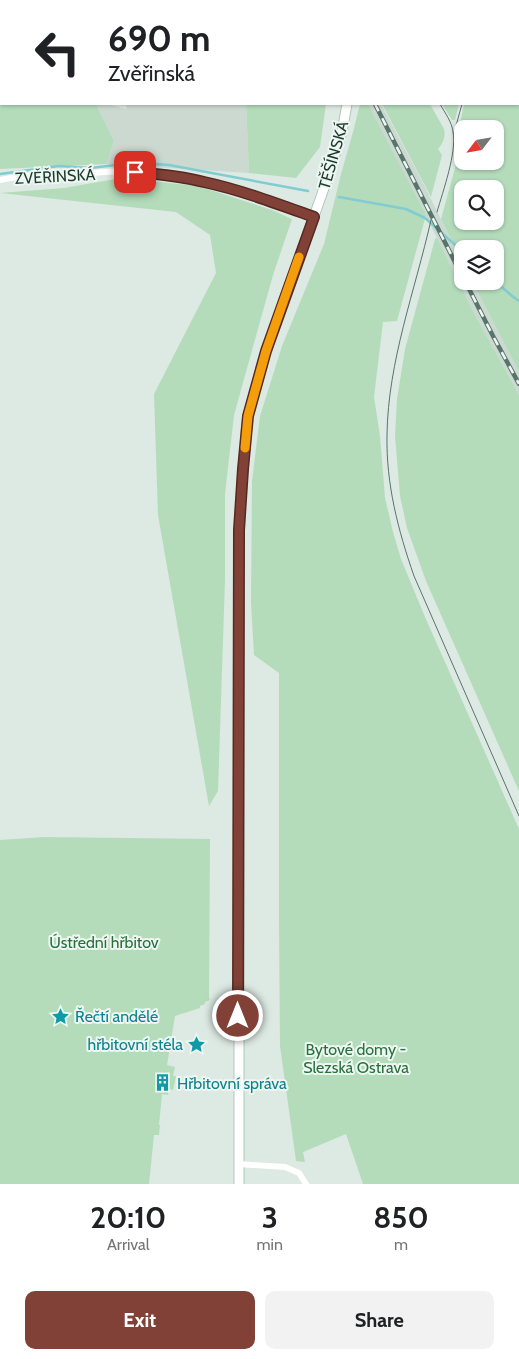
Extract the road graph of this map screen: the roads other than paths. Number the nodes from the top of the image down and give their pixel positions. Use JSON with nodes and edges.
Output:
{"nodes":[{"id":1,"x":347,"y":105,"type":"edge"},
{"id":2,"x":0,"y":180,"type":"edge"},
{"id":3,"x":314,"y":217,"type":"junction"},
{"id":4,"x":238,"y":1164,"type":"junction"},
{"id":5,"x":239,"y":1184,"type":"edge"},
{"id":6,"x":306,"y":1184,"type":"edge"}],
"edges":[{"from":1,"to":3,"type":"main road","name":"TĚŠÍNSKÁ"},
{"from":2,"to":3,"type":"street","name":"ZVĚŘINSKÁ"},
{"from":3,"to":4,"type":"main road","name":"TĚŠÍNSKÁ"},
{"from":4,"to":5,"type":"main road","name":"TĚŠÍNSKÁ"},
{"from":4,"to":6,"type":"street"}]}
